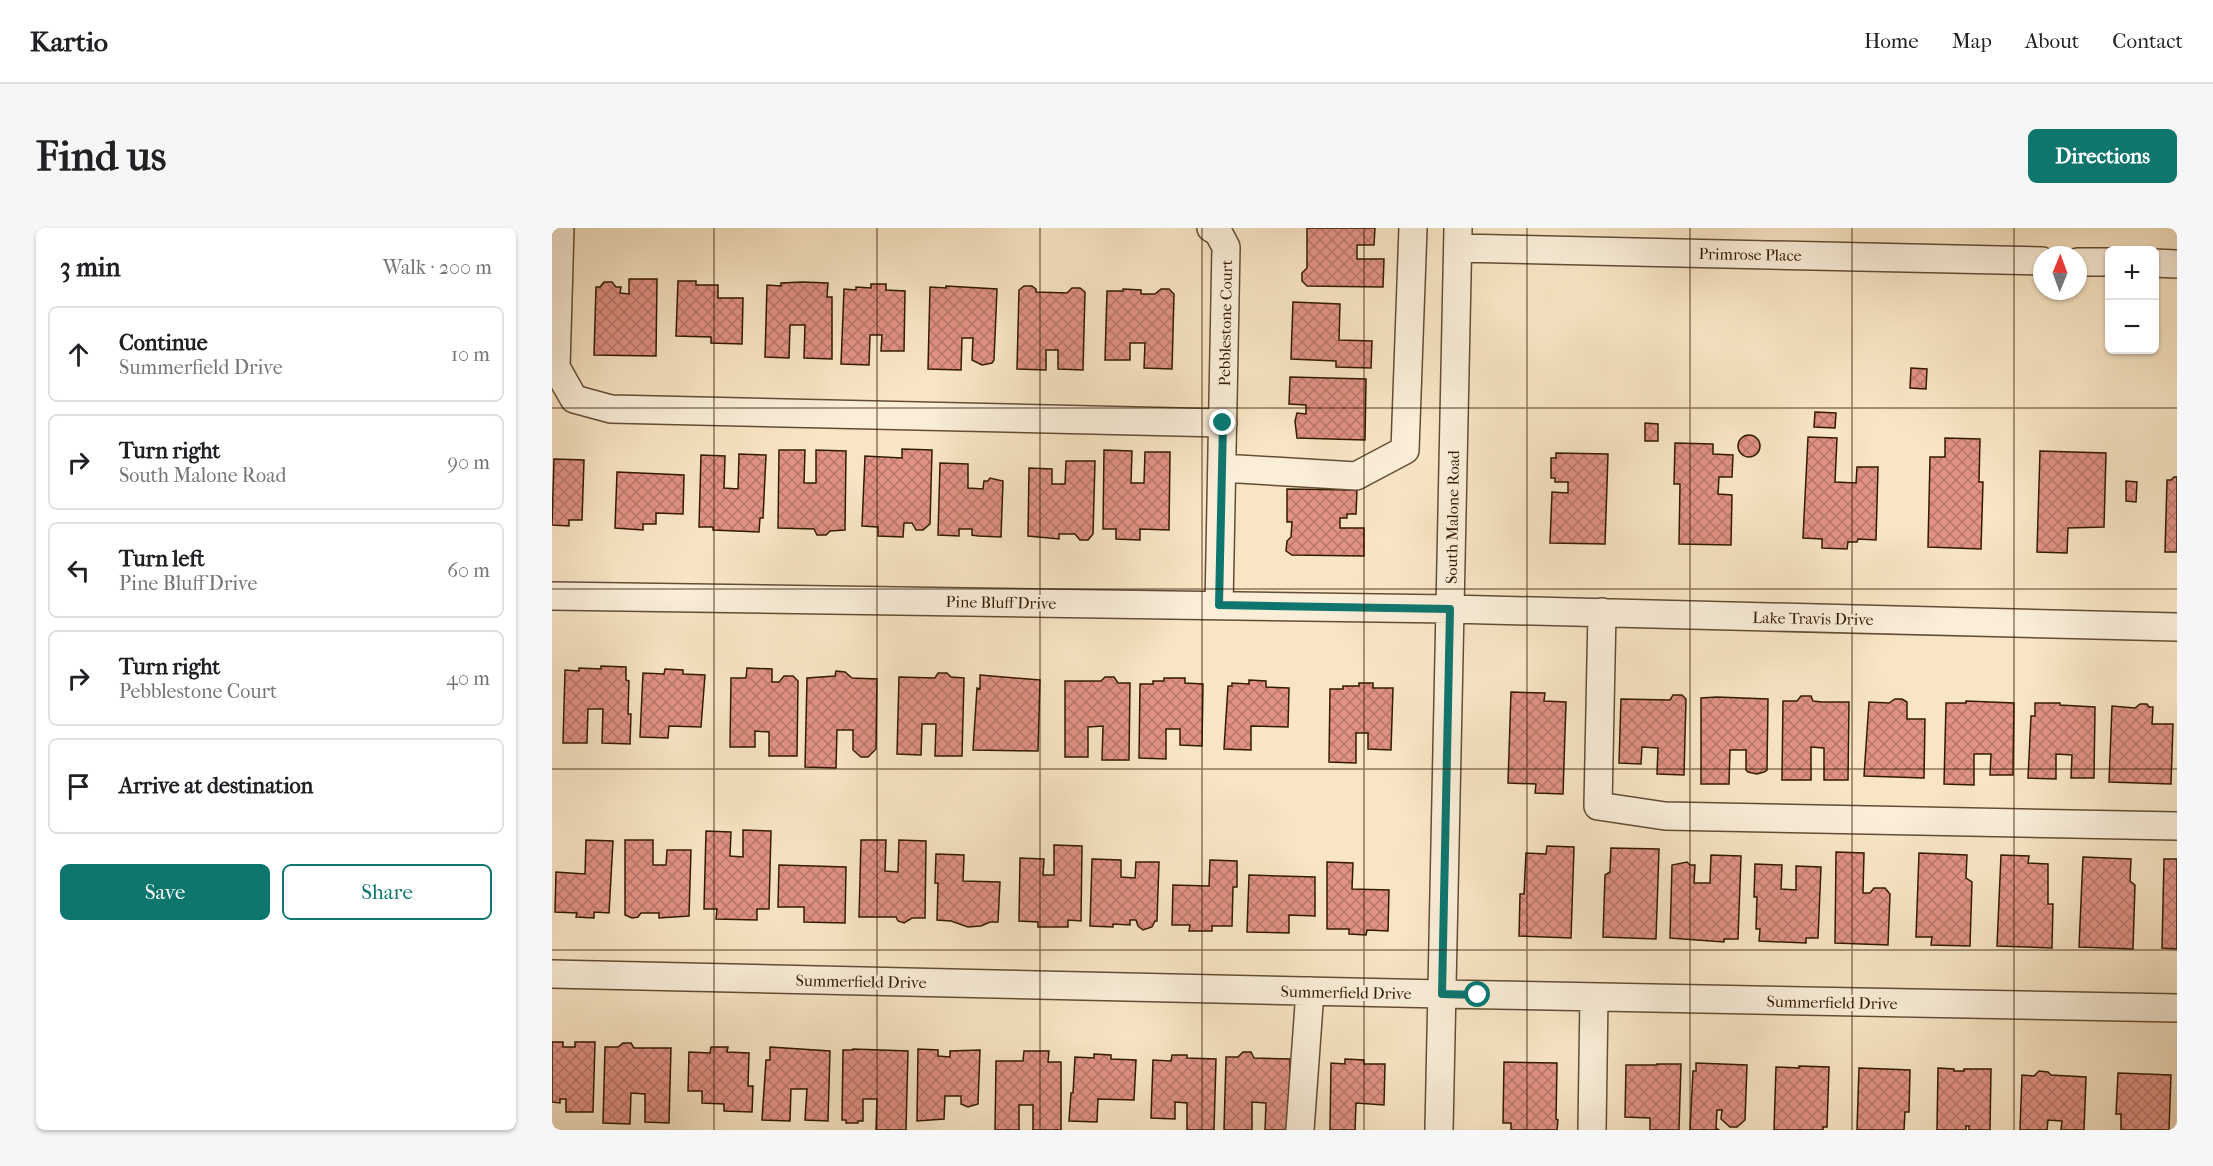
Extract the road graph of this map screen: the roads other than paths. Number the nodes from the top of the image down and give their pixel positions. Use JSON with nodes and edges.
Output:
{"nodes":[{"id":1,"x":560,"y":228,"type":"edge"},
{"id":2,"x":1211,"y":228,"type":"edge"},
{"id":3,"x":1413,"y":228,"type":"edge"},
{"id":4,"x":1458,"y":238,"type":"edge"},
{"id":5,"x":2033,"y":261,"type":"edge"},
{"id":6,"x":2087,"y":262,"type":"edge"},
{"id":7,"x":2105,"y":262,"type":"edge"},
{"id":8,"x":2159,"y":263,"type":"edge"},
{"id":9,"x":2177,"y":264,"type":"edge"},
{"id":10,"x":1223,"y":423,"type":"junction"},
{"id":11,"x":1222,"y":468,"type":"junction"},
{"id":12,"x":552,"y":596,"type":"edge"},
{"id":13,"x":1219,"y":605,"type":"junction"},
{"id":14,"x":1450,"y":609,"type":"junction"},
{"id":15,"x":1602,"y":612,"type":"junction"},
{"id":16,"x":2177,"y":627,"type":"edge"},
{"id":17,"x":2177,"y":826,"type":"edge"},
{"id":18,"x":552,"y":974,"type":"edge"},
{"id":19,"x":1310,"y":991,"type":"junction"},
{"id":20,"x":1442,"y":994,"type":"junction"},
{"id":21,"x":1594,"y":997,"type":"junction"},
{"id":22,"x":2177,"y":1008,"type":"edge"},
{"id":23,"x":1300,"y":1130,"type":"edge"},
{"id":24,"x":1439,"y":1130,"type":"edge"},
{"id":25,"x":1592,"y":1130,"type":"edge"}],
"edges":[{"from":1,"to":10,"type":"street"},
{"from":2,"to":10,"type":"street","name":"Pebblestone Court"},
{"from":3,"to":11,"type":"street"},
{"from":4,"to":5,"type":"street","name":"Primrose Place"},
{"from":4,"to":14,"type":"street","name":"South Malone Road"},
{"from":6,"to":7,"type":"street"},
{"from":8,"to":9,"type":"street"},
{"from":10,"to":11,"type":"street","name":"Pebblestone Court"},
{"from":11,"to":13,"type":"street","name":"Pebblestone Court"},
{"from":12,"to":13,"type":"street","name":"Pine Bluff Drive"},
{"from":13,"to":14,"type":"street","name":"Pine Bluff Drive"},
{"from":14,"to":15,"type":"street","name":"Lake Travis Drive"},
{"from":14,"to":20,"type":"street","name":"South Malone Road"},
{"from":15,"to":16,"type":"street","name":"Lake Travis Drive"},
{"from":15,"to":17,"type":"street"},
{"from":18,"to":19,"type":"street","name":"Summerfield Drive"},
{"from":19,"to":20,"type":"street","name":"Summerfield Drive"},
{"from":19,"to":23,"type":"street"},
{"from":20,"to":21,"type":"street","name":"Summerfield Drive"},
{"from":20,"to":24,"type":"street","name":"South Malone Road"},
{"from":21,"to":22,"type":"street","name":"Summerfield Drive"},
{"from":21,"to":25,"type":"street"}]}
